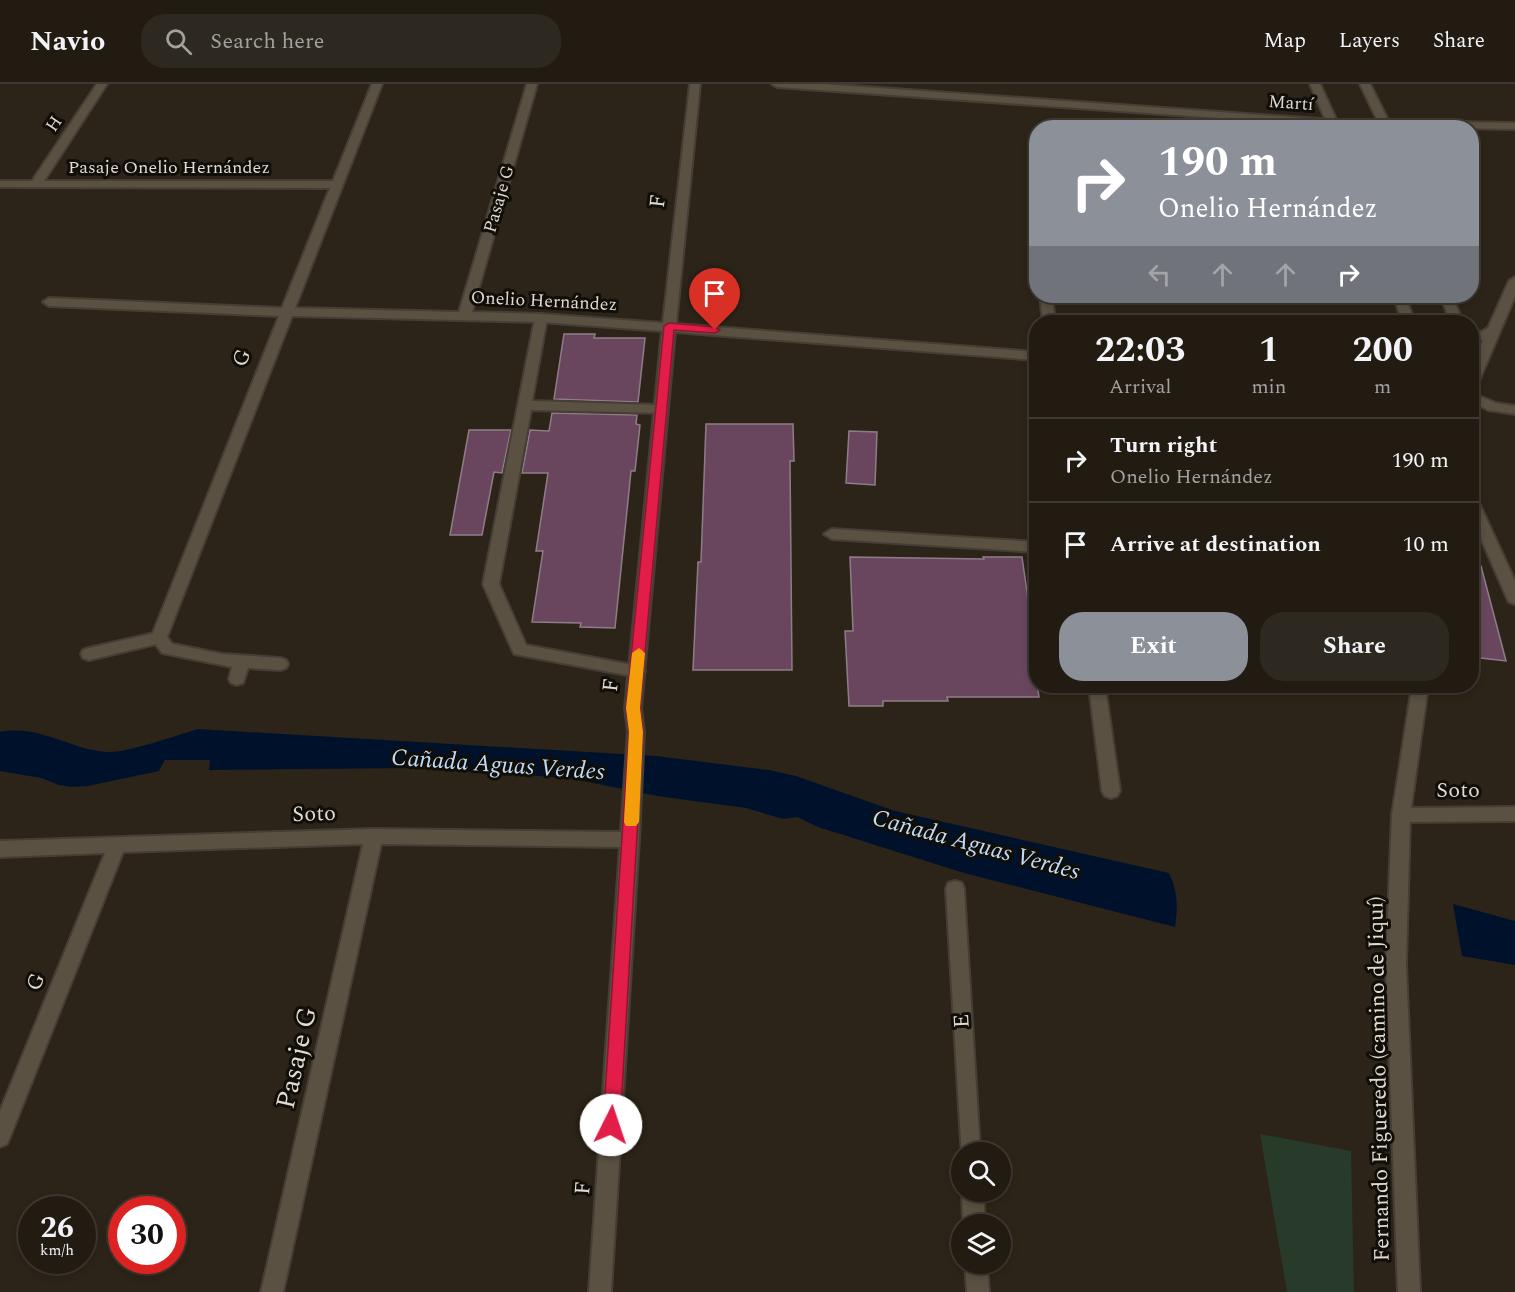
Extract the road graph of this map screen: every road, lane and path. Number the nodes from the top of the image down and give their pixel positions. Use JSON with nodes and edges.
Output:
{"nodes":[{"id":1,"x":102,"y":84,"type":"edge"},
{"id":2,"x":377,"y":84,"type":"edge"},
{"id":3,"x":532,"y":84,"type":"edge"},
{"id":4,"x":695,"y":84,"type":"edge"},
{"id":5,"x":777,"y":84,"type":"edge"},
{"id":6,"x":998,"y":84,"type":"edge"},
{"id":7,"x":1316,"y":84,"type":"edge"},
{"id":8,"x":1365,"y":84,"type":"edge"},
{"id":9,"x":1001,"y":99,"type":"junction"},
{"id":10,"x":1270,"y":120,"type":"edge"},
{"id":11,"x":1332,"y":120,"type":"edge"},
{"id":12,"x":1383,"y":120,"type":"edge"},
{"id":13,"x":1479,"y":126,"type":"edge"},
{"id":14,"x":1515,"y":126,"type":"edge"},
{"id":15,"x":0,"y":184,"type":"edge"},
{"id":16,"x":35,"y":185,"type":"junction"},
{"id":17,"x":338,"y":185,"type":"junction"},
{"id":18,"x":1515,"y":281,"type":"edge"},
{"id":19,"x":49,"y":302,"type":"dead end"},
{"id":20,"x":287,"y":312,"type":"junction"},
{"id":21,"x":465,"y":315,"type":"junction"},
{"id":22,"x":541,"y":318,"type":"junction"},
{"id":23,"x":669,"y":326,"type":"junction"},
{"id":24,"x":1493,"y":332,"type":"junction"},
{"id":25,"x":1479,"y":336,"type":"edge"},
{"id":26,"x":1029,"y":355,"type":"edge"},
{"id":27,"x":1479,"y":365,"type":"edge"},
{"id":28,"x":1479,"y":400,"type":"edge"},
{"id":29,"x":524,"y":405,"type":"junction"},
{"id":30,"x":660,"y":409,"type":"junction"},
{"id":31,"x":1515,"y":410,"type":"edge"},
{"id":32,"x":1479,"y":518,"type":"edge"},
{"id":33,"x":832,"y":534,"type":"dead end"},
{"id":34,"x":1029,"y":547,"type":"edge"},
{"id":35,"x":1515,"y":598,"type":"edge"},
{"id":36,"x":163,"y":644,"type":"junction"},
{"id":37,"x":89,"y":654,"type":"dead end"},
{"id":38,"x":242,"y":662,"type":"junction"},
{"id":39,"x":280,"y":664,"type":"dead end"},
{"id":40,"x":637,"y":670,"type":"junction"},
{"id":41,"x":237,"y":679,"type":"dead end"},
{"id":42,"x":1098,"y":693,"type":"edge"},
{"id":43,"x":1419,"y":693,"type":"edge"},
{"id":44,"x":1111,"y":791,"type":"dead end"},
{"id":45,"x":1401,"y":814,"type":"junction"},
{"id":46,"x":1515,"y":814,"type":"edge"},
{"id":47,"x":374,"y":836,"type":"junction"},
{"id":48,"x":630,"y":840,"type":"junction"},
{"id":49,"x":117,"y":845,"type":"junction"},
{"id":50,"x":0,"y":849,"type":"edge"},
{"id":51,"x":955,"y":889,"type":"dead end"},
{"id":52,"x":0,"y":1137,"type":"edge"},
{"id":53,"x":969,"y":1142,"type":"edge"},
{"id":54,"x":977,"y":1274,"type":"edge"},
{"id":55,"x":272,"y":1292,"type":"edge"},
{"id":56,"x":600,"y":1292,"type":"edge"},
{"id":57,"x":978,"y":1292,"type":"edge"},
{"id":58,"x":1408,"y":1292,"type":"edge"}],
"edges":[{"from":1,"to":16,"type":"street","name":"H"},
{"from":2,"to":17,"type":"street","name":"G"},
{"from":3,"to":21,"type":"street","name":"Pasaje G"},
{"from":4,"to":23,"type":"street","name":"F"},
{"from":5,"to":9,"type":"street","name":"Martí"},
{"from":6,"to":9,"type":"street"},
{"from":7,"to":11,"type":"street"},
{"from":8,"to":12,"type":"street"},
{"from":9,"to":10,"type":"street","name":"Martí"},
{"from":13,"to":14,"type":"street","name":"Martí"},
{"from":15,"to":16,"type":"street","name":"Pasaje Onelio Hernández"},
{"from":16,"to":17,"type":"street","name":"Pasaje Onelio Hernández"},
{"from":17,"to":20,"type":"street","name":"G"},
{"from":18,"to":24,"type":"street"},
{"from":19,"to":20,"type":"street","name":"Onelio Hernández"},
{"from":20,"to":21,"type":"street","name":"Onelio Hernández"},
{"from":20,"to":36,"type":"street","name":"G"},
{"from":21,"to":22,"type":"street","name":"Onelio Hernández"},
{"from":22,"to":23,"type":"street","name":"Onelio Hernández"},
{"from":22,"to":29,"type":"street"},
{"from":23,"to":26,"type":"street","name":"Onelio Hernández"},
{"from":23,"to":30,"type":"street","name":"F"},
{"from":24,"to":25,"type":"street"},
{"from":24,"to":27,"type":"street"},
{"from":28,"to":31,"type":"street"},
{"from":29,"to":30,"type":"street"},
{"from":29,"to":40,"type":"street"},
{"from":30,"to":40,"type":"street","name":"F"},
{"from":32,"to":35,"type":"street"},
{"from":33,"to":34,"type":"street"},
{"from":36,"to":37,"type":"street"},
{"from":36,"to":38,"type":"street"},
{"from":38,"to":39,"type":"street"},
{"from":38,"to":41,"type":"street"},
{"from":40,"to":48,"type":"street","name":"F"},
{"from":42,"to":44,"type":"street"},
{"from":43,"to":45,"type":"street","name":"Fernando Figueredo (camino de Jiquí)"},
{"from":45,"to":46,"type":"street","name":"Soto"},
{"from":45,"to":58,"type":"street","name":"Fernando Figueredo (camino de Jiquí)"},
{"from":47,"to":48,"type":"street","name":"Soto"},
{"from":47,"to":49,"type":"street","name":"Soto"},
{"from":47,"to":55,"type":"street","name":"Pasaje G"},
{"from":48,"to":56,"type":"street","name":"F"},
{"from":49,"to":50,"type":"street","name":"Soto"},
{"from":49,"to":52,"type":"street","name":"G"},
{"from":51,"to":53,"type":"street","name":"E"},
{"from":54,"to":57,"type":"street"}]}
